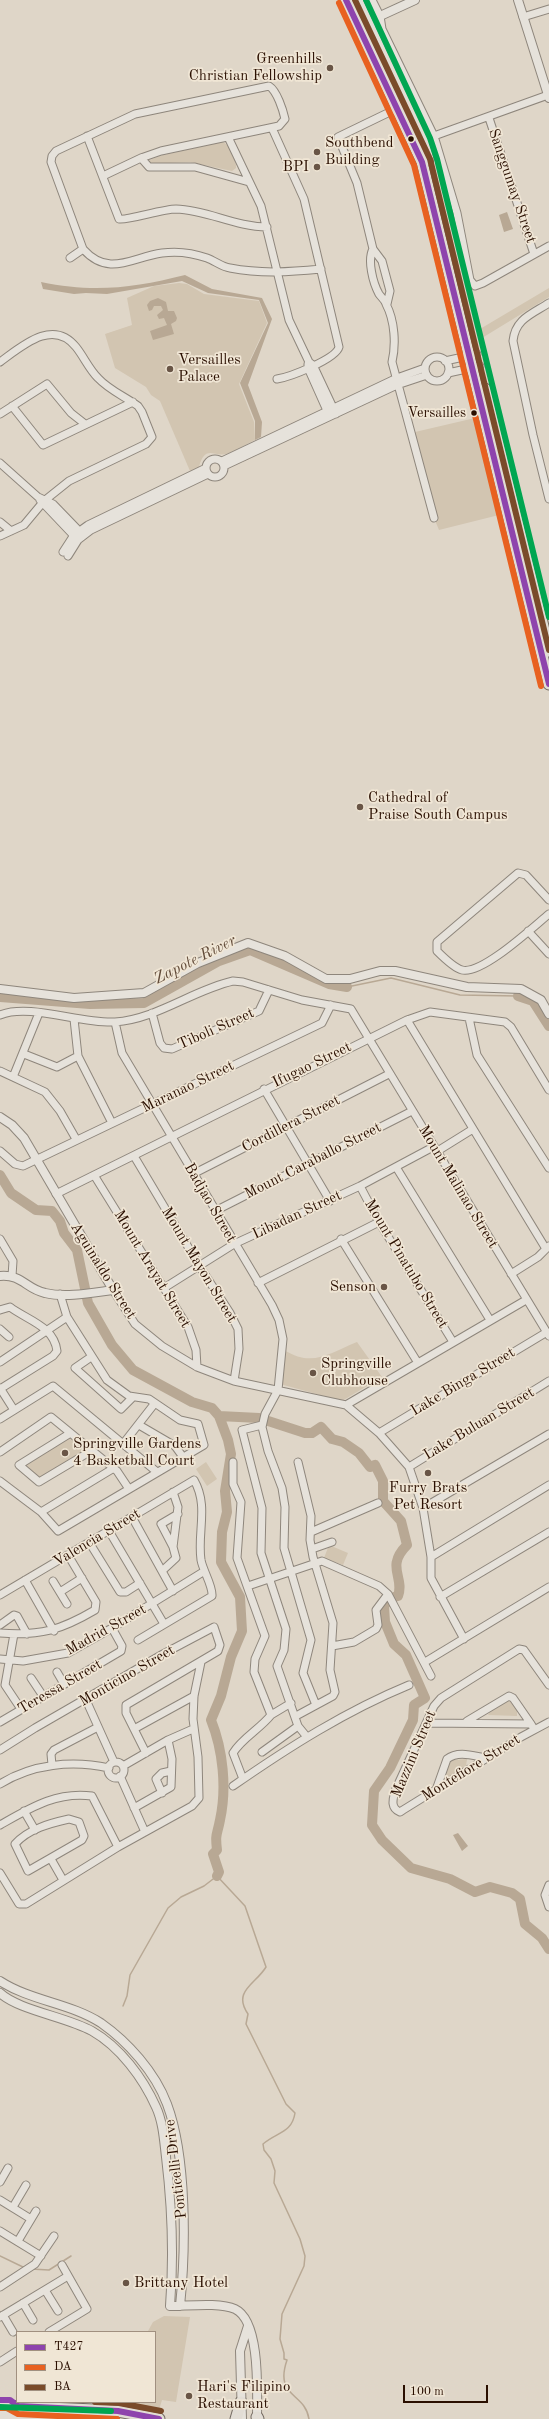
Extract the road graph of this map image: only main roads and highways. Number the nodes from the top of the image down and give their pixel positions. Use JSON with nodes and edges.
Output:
{"nodes":[{"id":1,"x":346,"y":0,"type":"edge"},
{"id":2,"x":357,"y":0,"type":"edge"},
{"id":3,"x":370,"y":21,"type":"junction"},
{"id":4,"x":473,"y":355,"type":"junction"},
{"id":5,"x":476,"y":367,"type":"junction"},
{"id":6,"x":549,"y":651,"type":"edge"},
{"id":7,"x":549,"y":684,"type":"edge"},
{"id":8,"x":242,"y":2402,"type":"road end"},
{"id":9,"x":0,"y":2406,"type":"edge"},
{"id":10,"x":50,"y":2414,"type":"edge"},
{"id":11,"x":0,"y":2415,"type":"edge"},
{"id":12,"x":111,"y":2419,"type":"edge"},
{"id":13,"x":159,"y":2419,"type":"edge"},
{"id":14,"x":236,"y":2419,"type":"edge"}],
"edges":[{"from":1,"to":3,"type":"main road"},
{"from":2,"to":3,"type":"main road"},
{"from":3,"to":4,"type":"main road"},
{"from":3,"to":4,"type":"main road"},
{"from":4,"to":5,"type":"main road"},
{"from":5,"to":6,"type":"main road"},
{"from":5,"to":7,"type":"main road"},
{"from":8,"to":14,"type":"main road"},
{"from":9,"to":10,"type":"main road"},
{"from":10,"to":11,"type":"main road"},
{"from":10,"to":12,"type":"main road"},
{"from":10,"to":13,"type":"main road"}]}
